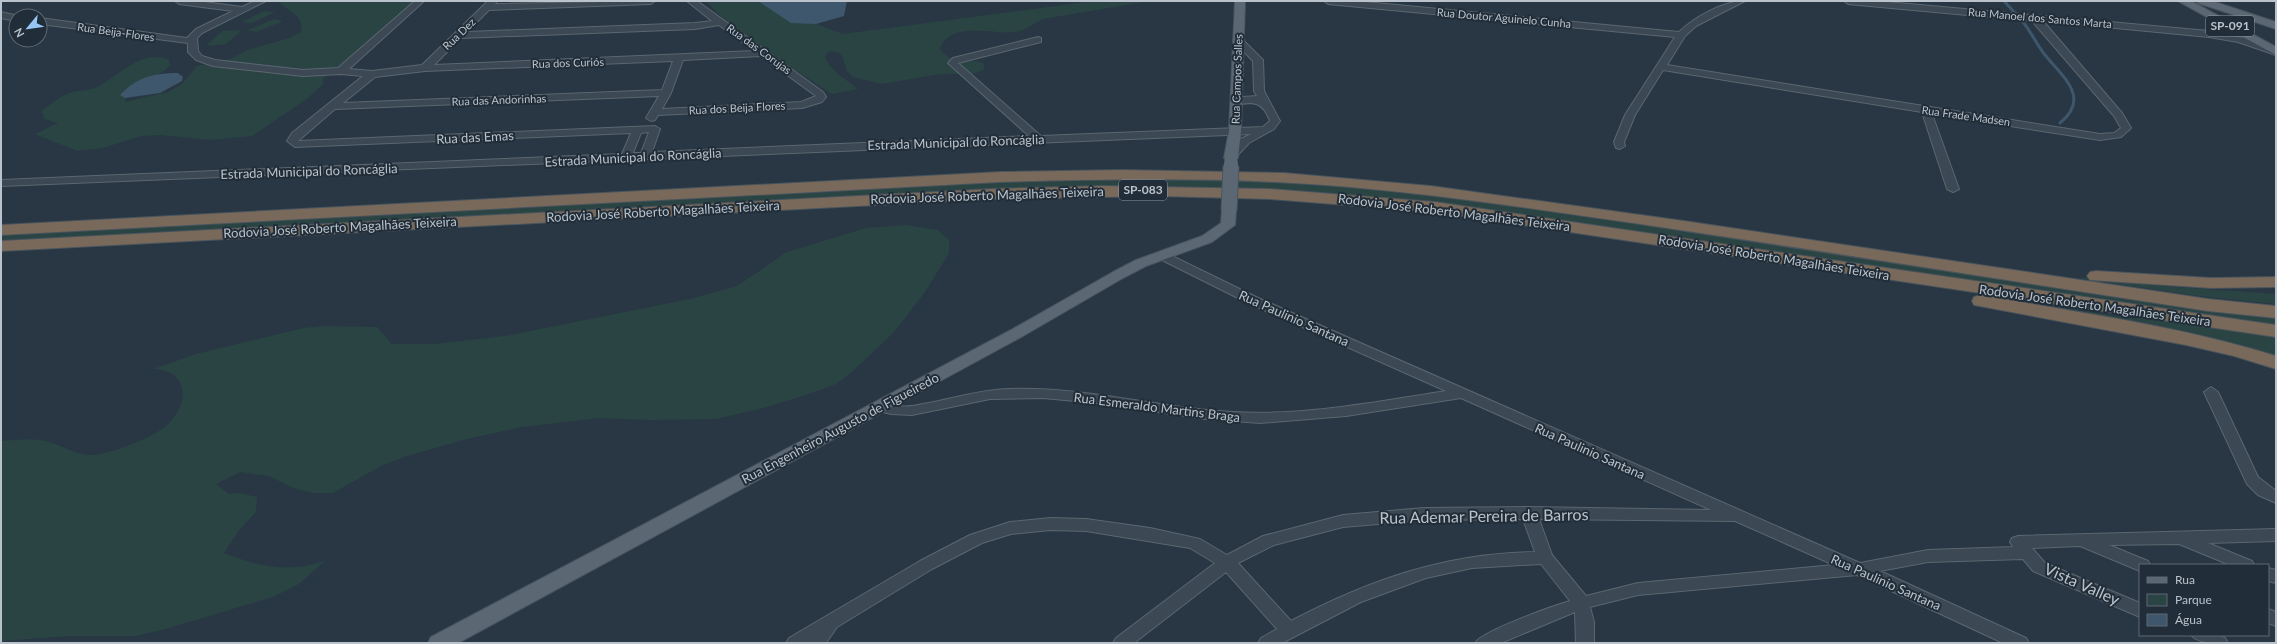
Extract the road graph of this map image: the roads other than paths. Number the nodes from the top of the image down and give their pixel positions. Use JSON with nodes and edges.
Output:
{"nodes":[{"id":1,"x":179,"y":1,"type":"edge"},
{"id":2,"x":262,"y":1,"type":"edge"},
{"id":3,"x":420,"y":1,"type":"edge"},
{"id":4,"x":651,"y":1,"type":"edge"},
{"id":5,"x":691,"y":1,"type":"edge"},
{"id":6,"x":1240,"y":1,"type":"edge"},
{"id":7,"x":1328,"y":1,"type":"edge"},
{"id":8,"x":1740,"y":1,"type":"edge"},
{"id":9,"x":1848,"y":1,"type":"edge"},
{"id":10,"x":2183,"y":1,"type":"edge"},
{"id":11,"x":2193,"y":1,"type":"edge"},
{"id":12,"x":2202,"y":1,"type":"edge"},
{"id":13,"x":490,"y":4,"type":"edge"},
{"id":14,"x":242,"y":10,"type":"junction"},
{"id":15,"x":2035,"y":18,"type":"junction"},
{"id":16,"x":48,"y":22,"type":"edge"},
{"id":17,"x":721,"y":22,"type":"junction"},
{"id":18,"x":2221,"y":22,"type":"junction"},
{"id":19,"x":2276,"y":26,"type":"edge"},
{"id":20,"x":2209,"y":34,"type":"junction"},
{"id":21,"x":457,"y":35,"type":"junction"},
{"id":22,"x":1681,"y":35,"type":"junction"},
{"id":23,"x":192,"y":39,"type":"junction"},
{"id":24,"x":1038,"y":40,"type":"dead end"},
{"id":25,"x":1238,"y":40,"type":"junction"},
{"id":26,"x":2276,"y":46,"type":"edge"},
{"id":27,"x":2276,"y":52,"type":"edge"},
{"id":28,"x":764,"y":53,"type":"junction"},
{"id":29,"x":679,"y":58,"type":"junction"},
{"id":30,"x":1661,"y":67,"type":"junction"},
{"id":31,"x":425,"y":68,"type":"junction"},
{"id":32,"x":341,"y":71,"type":"junction"},
{"id":33,"x":372,"y":74,"type":"junction"},
{"id":34,"x":666,"y":93,"type":"junction"},
{"id":35,"x":818,"y":100,"type":"joint"},
{"id":36,"x":1236,"y":102,"type":"junction"},
{"id":37,"x":1266,"y":103,"type":"junction"},
{"id":38,"x":331,"y":106,"type":"junction"},
{"id":39,"x":1926,"y":110,"type":"junction"},
{"id":40,"x":655,"y":112,"type":"junction"},
{"id":41,"x":1235,"y":126,"type":"junction"},
{"id":42,"x":646,"y":129,"type":"junction"},
{"id":43,"x":1264,"y":130,"type":"junction"},
{"id":44,"x":1039,"y":139,"type":"junction"},
{"id":45,"x":1620,"y":146,"type":"dead end"},
{"id":46,"x":645,"y":157,"type":"junction"},
{"id":47,"x":1231,"y":157,"type":"junction"},
{"id":48,"x":626,"y":158,"type":"junction"},
{"id":49,"x":1,"y":183,"type":"edge"},
{"id":50,"x":1953,"y":188,"type":"dead end"},
{"id":51,"x":1229,"y":210,"type":"joint"},
{"id":52,"x":1655,"y":222,"type":"junction"},
{"id":53,"x":1,"y":230,"type":"edge"},
{"id":54,"x":1661,"y":240,"type":"junction"},
{"id":55,"x":1,"y":246,"type":"edge"},
{"id":56,"x":1162,"y":256,"type":"junction"},
{"id":57,"x":2121,"y":278,"type":"junction"},
{"id":58,"x":2276,"y":282,"type":"edge"},
{"id":59,"x":2276,"y":291,"type":"edge"},
{"id":60,"x":2276,"y":312,"type":"edge"},
{"id":61,"x":2276,"y":331,"type":"edge"},
{"id":62,"x":2276,"y":363,"type":"edge"},
{"id":63,"x":2211,"y":392,"type":"dead end"},
{"id":64,"x":1460,"y":394,"type":"junction"},
{"id":65,"x":880,"y":407,"type":"junction"},
{"id":66,"x":2276,"y":498,"type":"edge"},
{"id":67,"x":1529,"y":513,"type":"junction"},
{"id":68,"x":1738,"y":516,"type":"junction"},
{"id":69,"x":2276,"y":535,"type":"edge"},
{"id":70,"x":2180,"y":538,"type":"junction"},
{"id":71,"x":2081,"y":540,"type":"junction"},
{"id":72,"x":2027,"y":553,"type":"junction"},
{"id":73,"x":1544,"y":558,"type":"junction"},
{"id":74,"x":1227,"y":562,"type":"junction"},
{"id":75,"x":2140,"y":564,"type":"edge"},
{"id":76,"x":2244,"y":564,"type":"edge"},
{"id":77,"x":1859,"y":569,"type":"junction"},
{"id":78,"x":1581,"y":602,"type":"junction"},
{"id":79,"x":2139,"y":610,"type":"edge"},
{"id":80,"x":833,"y":619,"type":"junction"},
{"id":81,"x":1289,"y":630,"type":"junction"},
{"id":82,"x":2202,"y":636,"type":"edge"},
{"id":83,"x":439,"y":643,"type":"edge"},
{"id":84,"x":795,"y":643,"type":"edge"},
{"id":85,"x":816,"y":643,"type":"edge"},
{"id":86,"x":1122,"y":643,"type":"edge"},
{"id":87,"x":1267,"y":643,"type":"edge"},
{"id":88,"x":1484,"y":643,"type":"edge"},
{"id":89,"x":1585,"y":643,"type":"edge"},
{"id":90,"x":2020,"y":643,"type":"edge"},
{"id":91,"x":2219,"y":643,"type":"edge"}],
"edges":[{"from":1,"to":14,"type":"street"},
{"from":2,"to":14,"type":"street"},
{"from":3,"to":32,"type":"street"},
{"from":4,"to":13,"type":"street"},
{"from":5,"to":17,"type":"street","name":"Rua das Corujas"},
{"from":6,"to":25,"type":"main road","name":"Rua Campos Salles"},
{"from":7,"to":22,"type":"street","name":"Rua Doutor Aguinelo Cunha"},
{"from":8,"to":22,"type":"street"},
{"from":9,"to":15,"type":"street","name":"Rua Manoel dos Santos Marta"},
{"from":10,"to":18,"type":"main road","number":"SP-091"},
{"from":11,"to":26,"type":"main road","number":"SP-091"},
{"from":12,"to":19,"type":"main road"},
{"from":13,"to":21,"type":"street","name":"Rua Dez"},
{"from":14,"to":23,"type":"street"},
{"from":15,"to":20,"type":"street","name":"Rua Manoel dos Santos Marta"},
{"from":15,"to":39,"type":"street","name":"Rua Frade Madsen"},
{"from":16,"to":23,"type":"street","name":"Rua Beija-Flores"},
{"from":17,"to":21,"type":"street"},
{"from":17,"to":28,"type":"street","name":"Rua das Corujas"},
{"from":18,"to":20,"type":"street"},
{"from":18,"to":27,"type":"main road","number":"SP-091"},
{"from":20,"to":27,"type":"street","name":"Rua Manoel dos Santos Marta"},
{"from":21,"to":31,"type":"street","name":"Rua Dez"},
{"from":22,"to":30,"type":"street"},
{"from":23,"to":32,"type":"street"},
{"from":24,"to":44,"type":"street"},
{"from":25,"to":36,"type":"main road","name":"Rua Campos Salles"},
{"from":25,"to":37,"type":"street"},
{"from":28,"to":29,"type":"street","name":"Rua dos Curiós"},
{"from":28,"to":35,"type":"street","name":"Rua das Corujas"},
{"from":29,"to":31,"type":"street","name":"Rua dos Curiós"},
{"from":29,"to":34,"type":"street"},
{"from":30,"to":39,"type":"street","name":"Rua Frade Madsen"},
{"from":30,"to":45,"type":"street"},
{"from":31,"to":33,"type":"street","name":"Rua dos Curiós"},
{"from":32,"to":33,"type":"street"},
{"from":33,"to":38,"type":"street"},
{"from":34,"to":38,"type":"street","name":"Rua das Andorinhas"},
{"from":34,"to":40,"type":"street"},
{"from":35,"to":40,"type":"street","name":"Rua dos Beija Flores"},
{"from":36,"to":37,"type":"street"},
{"from":36,"to":41,"type":"main road","name":"Rua Campos Salles"},
{"from":37,"to":43,"type":"street"},
{"from":38,"to":42,"type":"street","name":"Rua das Emas"},
{"from":39,"to":50,"type":"street"},
{"from":40,"to":42,"type":"street"},
{"from":41,"to":43,"type":"street","name":"Estrada Municipal do Roncáglia"},
{"from":41,"to":44,"type":"street","name":"Estrada Municipal do Roncáglia"},
{"from":41,"to":47,"type":"main road","name":"Rua Campos Salles"},
{"from":42,"to":46,"type":"street"},
{"from":42,"to":48,"type":"street"},
{"from":43,"to":47,"type":"street"},
{"from":44,"to":46,"type":"street","name":"Estrada Municipal do Roncáglia"},
{"from":46,"to":48,"type":"street","name":"Estrada Municipal do Roncáglia"},
{"from":47,"to":51,"type":"main road","name":"Rua Campos Salles","bridge":true},
{"from":48,"to":49,"type":"street","name":"Estrada Municipal do Roncáglia"},
{"from":51,"to":56,"type":"main road","name":"Rua Engenheiro Augusto de Figueiredo"},
{"from":52,"to":53,"type":"highway","name":"Rodovia José Roberto Magalhães Teixeira","number":"SP-083"},
{"from":52,"to":57,"type":"highway"},
{"from":52,"to":60,"type":"highway","name":"Rodovia José Roberto Magalhães Teixeira","number":"SP-083"},
{"from":54,"to":55,"type":"highway","name":"Rodovia José Roberto Magalhães Teixeira","number":"SP-083"},
{"from":54,"to":61,"type":"highway","name":"Rodovia José Roberto Magalhães Teixeira","number":"SP-083"},
{"from":54,"to":62,"type":"highway"},
{"from":56,"to":64,"type":"street","name":"Rua Paulinio Santana"},
{"from":56,"to":65,"type":"main road","name":"Rua Engenheiro Augusto de Figueiredo"},
{"from":57,"to":58,"type":"highway"},
{"from":57,"to":59,"type":"highway"},
{"from":63,"to":66,"type":"street"},
{"from":64,"to":65,"type":"street","name":"Rua Esmeraldo Martins Braga"},
{"from":64,"to":68,"type":"street","name":"Rua Paulinio Santana"},
{"from":65,"to":83,"type":"main road","name":"Rua Engenheiro Augusto de Figueiredo"},
{"from":67,"to":68,"type":"street","name":"Rua Ademar Pereira de Barros"},
{"from":67,"to":73,"type":"street"},
{"from":67,"to":74,"type":"street","name":"Rua Ademar Pereira de Barros"},
{"from":68,"to":77,"type":"street","name":"Rua Paulinio Santana"},
{"from":69,"to":70,"type":"street"},
{"from":70,"to":71,"type":"street"},
{"from":70,"to":76,"type":"street"},
{"from":71,"to":72,"type":"street"},
{"from":71,"to":75,"type":"street"},
{"from":72,"to":77,"type":"street"},
{"from":72,"to":79,"type":"street","name":"Vista Valley"},
{"from":73,"to":78,"type":"street"},
{"from":73,"to":81,"type":"street"},
{"from":74,"to":80,"type":"street"},
{"from":74,"to":81,"type":"street"},
{"from":74,"to":86,"type":"street","name":"Rua Ademar Pereira de Barros"},
{"from":77,"to":78,"type":"street"},
{"from":77,"to":90,"type":"street","name":"Rua Paulinio Santana"},
{"from":78,"to":88,"type":"street"},
{"from":78,"to":89,"type":"street"},
{"from":80,"to":84,"type":"street"},
{"from":80,"to":85,"type":"street"},
{"from":81,"to":87,"type":"street"},
{"from":82,"to":91,"type":"street"}]}
